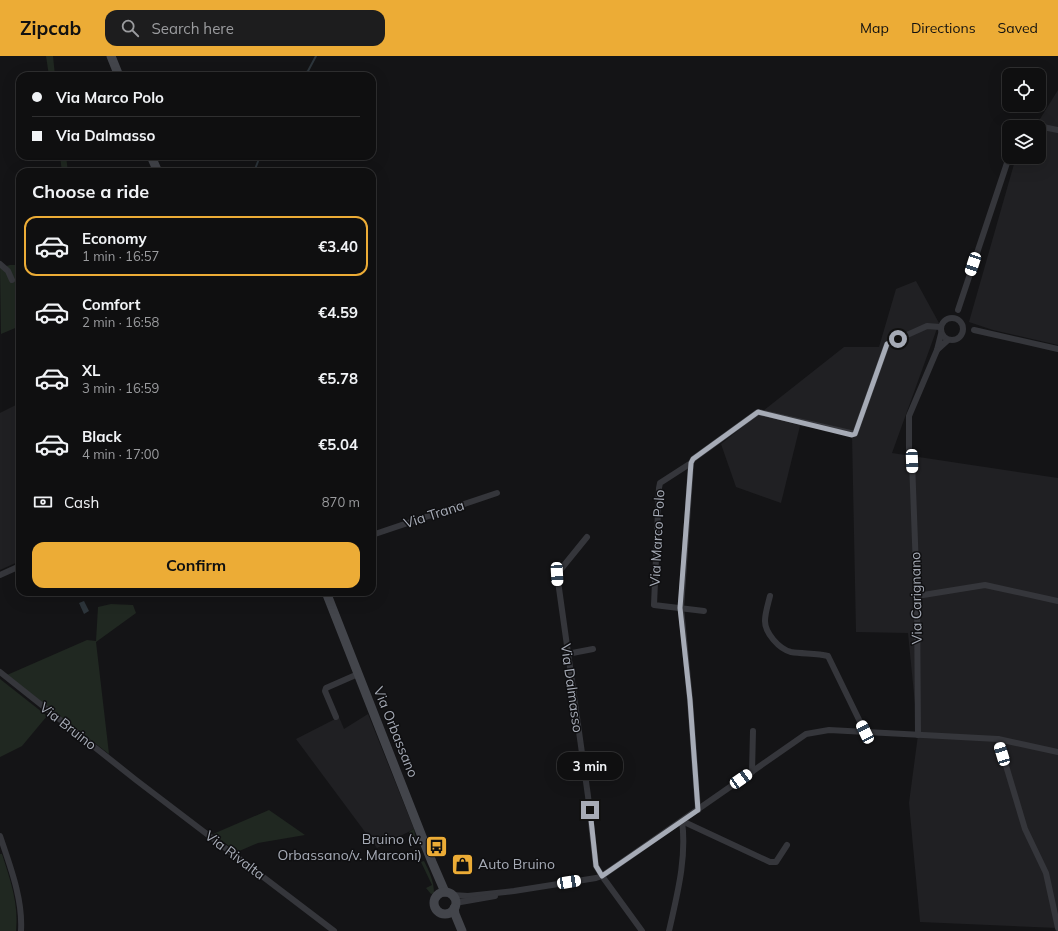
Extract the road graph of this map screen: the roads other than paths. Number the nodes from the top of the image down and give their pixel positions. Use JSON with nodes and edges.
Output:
{"nodes":[{"id":1,"x":111,"y":56,"type":"edge"},
{"id":2,"x":117,"y":72,"type":"edge"},
{"id":3,"x":1046,"y":128,"type":"edge"},
{"id":4,"x":1058,"y":130,"type":"edge"},
{"id":5,"x":1007,"y":164,"type":"edge"},
{"id":6,"x":0,"y":264,"type":"edge"},
{"id":7,"x":12,"y":280,"type":"dead end"},
{"id":8,"x":958,"y":310,"type":"junction"},
{"id":9,"x":952,"y":318,"type":"junction"},
{"id":10,"x":961,"y":323,"type":"junction"},
{"id":11,"x":940,"y":327,"type":"junction"},
{"id":12,"x":974,"y":330,"type":"junction"},
{"id":13,"x":941,"y":334,"type":"junction"},
{"id":14,"x":961,"y":336,"type":"junction"},
{"id":15,"x":948,"y":340,"type":"junction"},
{"id":16,"x":1058,"y":348,"type":"edge"},
{"id":17,"x":936,"y":350,"type":"junction"},
{"id":18,"x":909,"y":450,"type":"dead end"},
{"id":19,"x":912,"y":461,"type":"dead end"},
{"id":20,"x":691,"y":463,"type":"junction"},
{"id":21,"x":497,"y":493,"type":"dead end"},
{"id":22,"x":376,"y":534,"type":"edge"},
{"id":23,"x":587,"y":537,"type":"dead end"},
{"id":24,"x":16,"y":568,"type":"edge"},
{"id":25,"x":0,"y":574,"type":"edge"},
{"id":26,"x":328,"y":596,"type":"edge"},
{"id":27,"x":770,"y":596,"type":"dead end"},
{"id":28,"x":917,"y":596,"type":"junction"},
{"id":29,"x":1058,"y":601,"type":"edge"},
{"id":30,"x":680,"y":608,"type":"junction"},
{"id":31,"x":704,"y":611,"type":"dead end"},
{"id":32,"x":593,"y":649,"type":"dead end"},
{"id":33,"x":567,"y":654,"type":"junction"},
{"id":34,"x":0,"y":672,"type":"edge"},
{"id":35,"x":358,"y":674,"type":"junction"},
{"id":36,"x":336,"y":717,"type":"dead end"},
{"id":37,"x":753,"y":731,"type":"dead end"},
{"id":38,"x":865,"y":732,"type":"junction"},
{"id":39,"x":918,"y":734,"type":"junction"},
{"id":40,"x":998,"y":739,"type":"junction"},
{"id":41,"x":1058,"y":752,"type":"edge"},
{"id":42,"x":752,"y":772,"type":"junction"},
{"id":43,"x":136,"y":780,"type":"joint"},
{"id":44,"x":698,"y":810,"type":"junction"},
{"id":45,"x":682,"y":821,"type":"junction"},
{"id":46,"x":0,"y":836,"type":"edge"},
{"id":47,"x":787,"y":845,"type":"dead end"},
{"id":48,"x":602,"y":876,"type":"junction"},
{"id":49,"x":449,"y":898,"type":"junction"},
{"id":50,"x":445,"y":914,"type":"junction"},
{"id":51,"x":1058,"y":928,"type":"edge"},
{"id":52,"x":21,"y":931,"type":"edge"},
{"id":53,"x":334,"y":931,"type":"edge"},
{"id":54,"x":457,"y":931,"type":"edge"},
{"id":55,"x":462,"y":931,"type":"edge"},
{"id":56,"x":642,"y":931,"type":"edge"},
{"id":57,"x":669,"y":931,"type":"edge"}],
"edges":[{"from":1,"to":2,"type":"main road"},
{"from":3,"to":4,"type":"street"},
{"from":5,"to":8,"type":"street"},
{"from":6,"to":7,"type":"street"},
{"from":8,"to":9,"type":"street"},
{"from":8,"to":10,"type":"street"},
{"from":9,"to":10,"type":"street"},
{"from":9,"to":11,"type":"street"},
{"from":10,"to":12,"type":"street"},
{"from":10,"to":14,"type":"street"},
{"from":11,"to":13,"type":"street"},
{"from":11,"to":20,"type":"street","name":"Via Marco Polo"},
{"from":12,"to":14,"type":"street"},
{"from":12,"to":16,"type":"street"},
{"from":13,"to":15,"type":"street"},
{"from":13,"to":17,"type":"street"},
{"from":14,"to":15,"type":"street"},
{"from":15,"to":17,"type":"street"},
{"from":17,"to":18,"type":"street"},
{"from":19,"to":28,"type":"street","name":"Via Carignano"},
{"from":20,"to":30,"type":"street"},
{"from":20,"to":30,"type":"street","name":"Via Marco Polo"},
{"from":21,"to":22,"type":"street","name":"Via Trana"},
{"from":23,"to":33,"type":"street","name":"Via Dalmasso"},
{"from":24,"to":25,"type":"street"},
{"from":26,"to":35,"type":"main road"},
{"from":27,"to":38,"type":"street"},
{"from":28,"to":29,"type":"street"},
{"from":28,"to":39,"type":"street","name":"Via Carignano"},
{"from":30,"to":31,"type":"street","name":"Via Marco Polo"},
{"from":30,"to":44,"type":"street"},
{"from":32,"to":33,"type":"street"},
{"from":33,"to":48,"type":"street","name":"Via Dalmasso"},
{"from":34,"to":43,"type":"street","name":"Via Bruino"},
{"from":35,"to":36,"type":"street","name":"Via Orbassano"},
{"from":35,"to":49,"type":"main road","name":"Via Orbassano"},
{"from":37,"to":42,"type":"street"},
{"from":38,"to":39,"type":"street"},
{"from":38,"to":42,"type":"street"},
{"from":39,"to":40,"type":"street"},
{"from":40,"to":41,"type":"street"},
{"from":40,"to":51,"type":"street"},
{"from":42,"to":44,"type":"street"},
{"from":43,"to":53,"type":"street","name":"Via Rivalta"},
{"from":44,"to":45,"type":"street"},
{"from":45,"to":47,"type":"street"},
{"from":45,"to":48,"type":"street"},
{"from":45,"to":57,"type":"street"},
{"from":46,"to":52,"type":"street"},
{"from":48,"to":49,"type":"street"},
{"from":48,"to":56,"type":"street","name":"Via Dalmasso"},
{"from":49,"to":50,"type":"main road"},
{"from":49,"to":50,"type":"main road","name":"Via Orbassano"},
{"from":49,"to":55,"type":"main road","name":"Via Orbassano"},
{"from":50,"to":54,"type":"main road","name":"Via Orbassano"}]}
